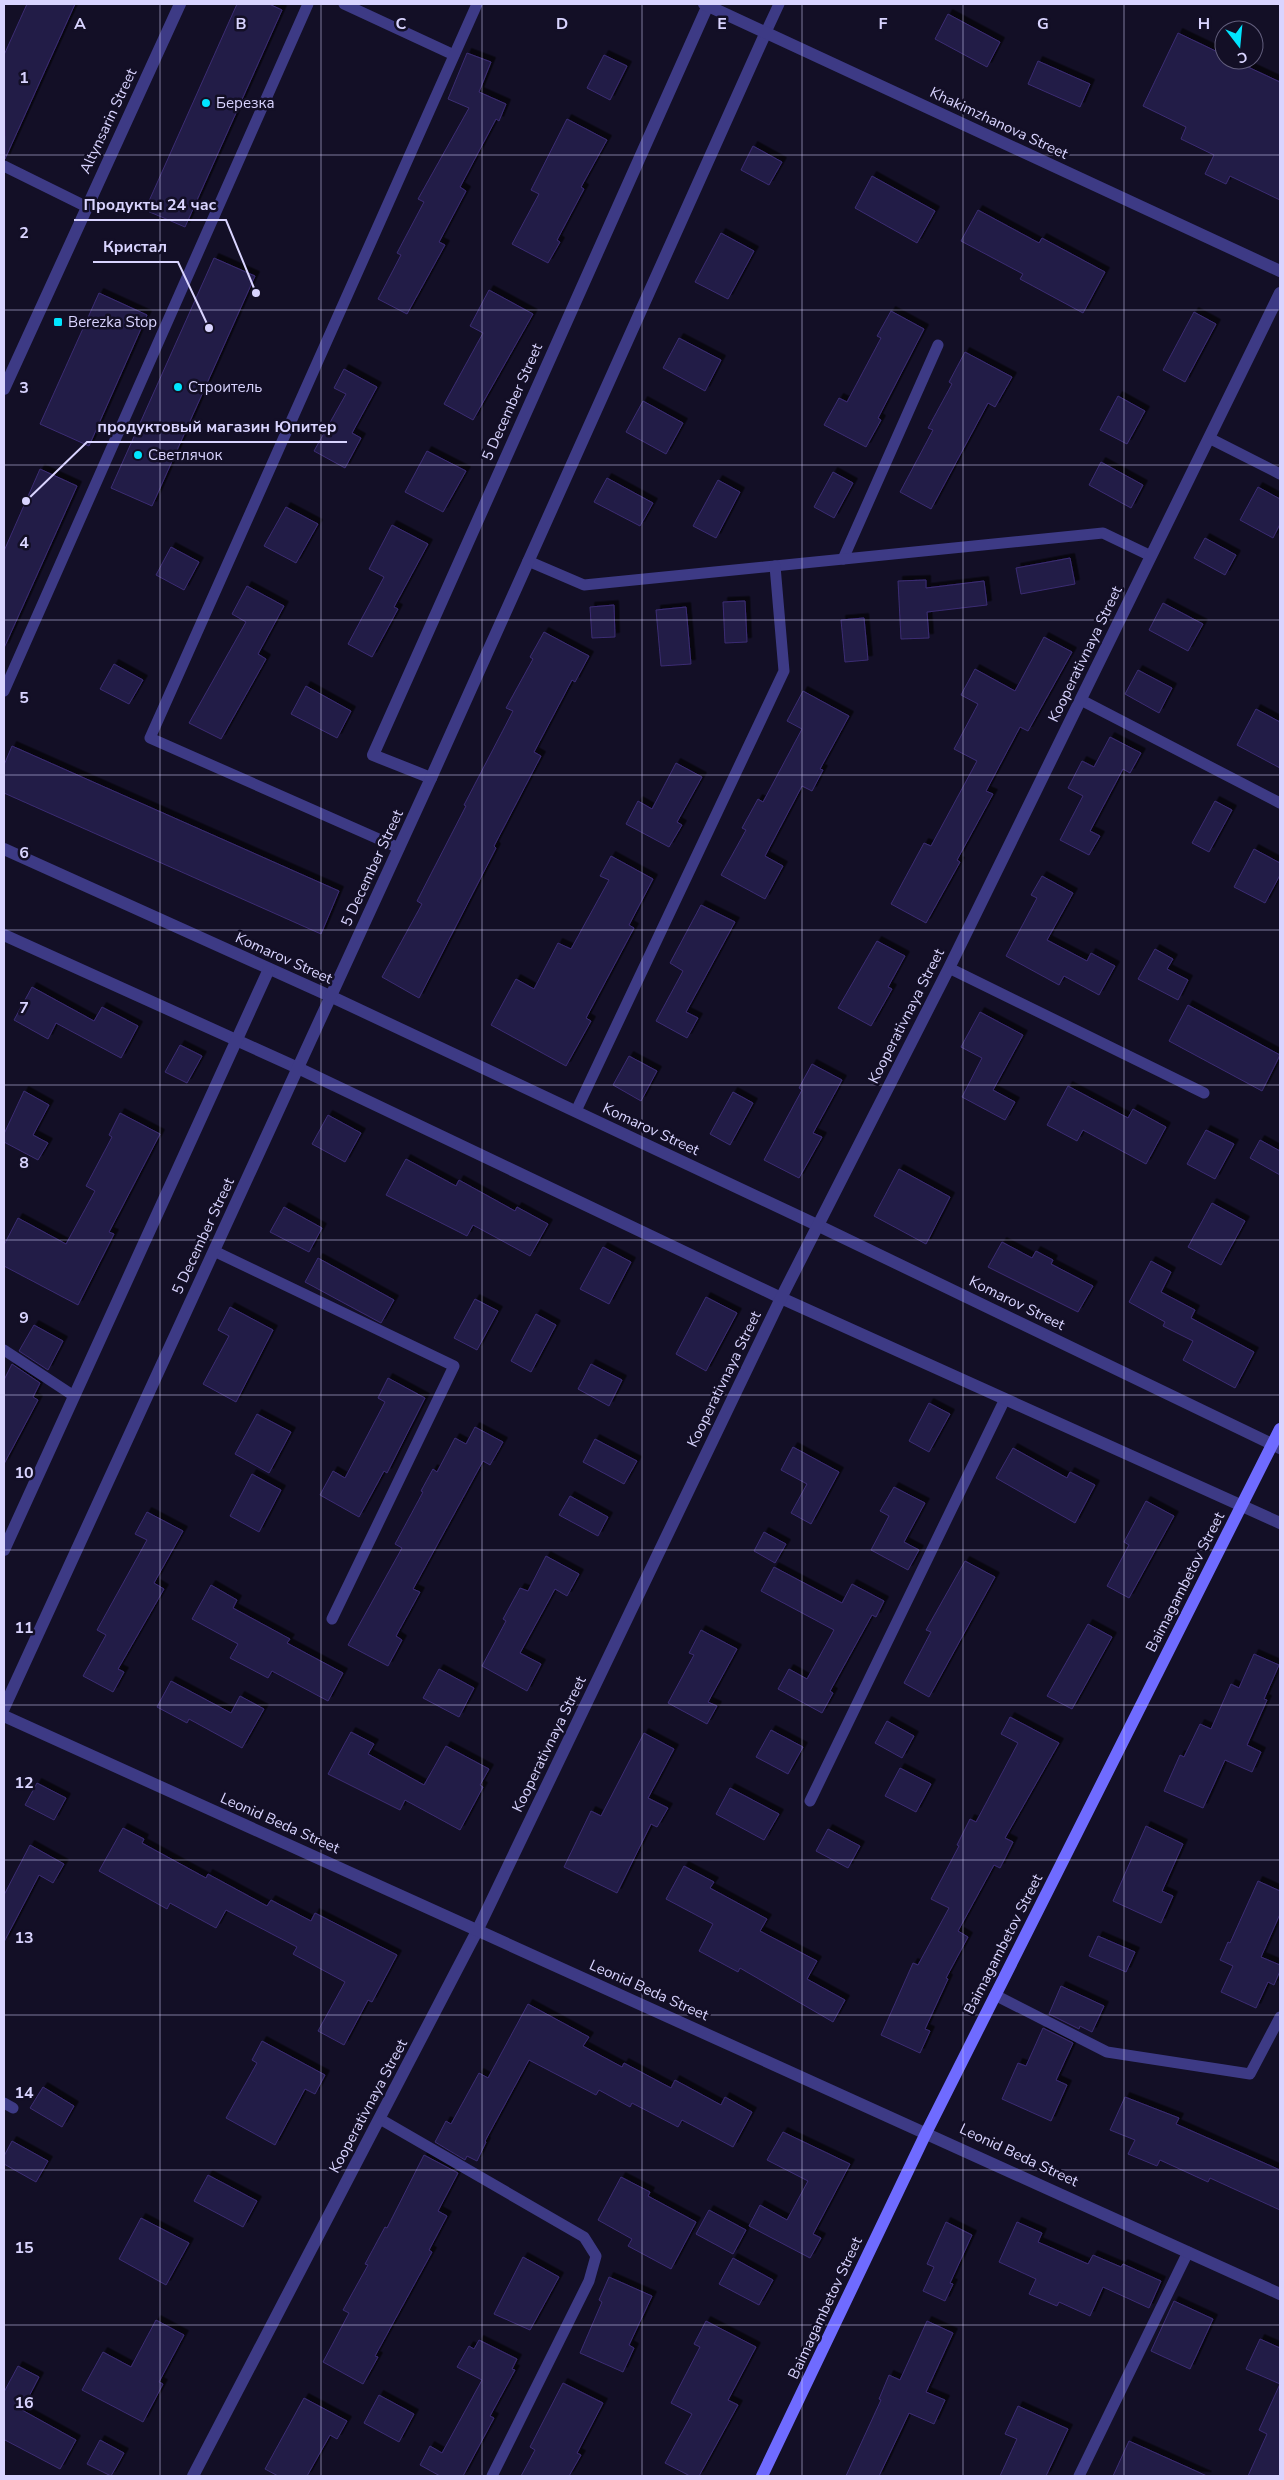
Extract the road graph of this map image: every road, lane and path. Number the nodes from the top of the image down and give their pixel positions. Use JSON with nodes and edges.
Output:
{"nodes":[{"id":1,"x":180,"y":4,"type":"edge"},
{"id":2,"x":308,"y":4,"type":"edge"},
{"id":3,"x":344,"y":4,"type":"edge"},
{"id":4,"x":477,"y":4,"type":"edge"},
{"id":5,"x":706,"y":4,"type":"edge"},
{"id":6,"x":779,"y":4,"type":"edge"},
{"id":7,"x":766,"y":32,"type":"junction"},
{"id":8,"x":454,"y":55,"type":"junction"},
{"id":9,"x":4,"y":166,"type":"edge"},
{"id":10,"x":86,"y":207,"type":"junction"},
{"id":11,"x":1280,"y":271,"type":"edge"},
{"id":12,"x":1280,"y":293,"type":"edge"},
{"id":13,"x":938,"y":345,"type":"dead end"},
{"id":14,"x":4,"y":389,"type":"edge"},
{"id":15,"x":1209,"y":438,"type":"junction"},
{"id":16,"x":1280,"y":474,"type":"edge"},
{"id":17,"x":1151,"y":556,"type":"junction"},
{"id":18,"x":843,"y":559,"type":"junction"},
{"id":19,"x":528,"y":561,"type":"junction"},
{"id":20,"x":775,"y":566,"type":"junction"},
{"id":21,"x":4,"y":691,"type":"edge"},
{"id":22,"x":1081,"y":700,"type":"junction"},
{"id":23,"x":431,"y":778,"type":"junction"},
{"id":24,"x":1280,"y":803,"type":"edge"},
{"id":25,"x":399,"y":848,"type":"junction"},
{"id":26,"x":4,"y":849,"type":"edge"},
{"id":27,"x":4,"y":935,"type":"edge"},
{"id":28,"x":949,"y":968,"type":"junction"},
{"id":29,"x":269,"y":969,"type":"junction"},
{"id":30,"x":330,"y":996,"type":"junction"},
{"id":31,"x":237,"y":1040,"type":"junction"},
{"id":32,"x":298,"y":1068,"type":"junction"},
{"id":33,"x":1204,"y":1093,"type":"dead end"},
{"id":34,"x":576,"y":1111,"type":"junction"},
{"id":35,"x":817,"y":1224,"type":"junction"},
{"id":36,"x":214,"y":1251,"type":"junction"},
{"id":37,"x":781,"y":1298,"type":"junction"},
{"id":38,"x":4,"y":1350,"type":"edge"},
{"id":39,"x":74,"y":1396,"type":"junction"},
{"id":40,"x":1005,"y":1399,"type":"junction"},
{"id":41,"x":1280,"y":1429,"type":"edge"},
{"id":42,"x":1276,"y":1446,"type":"edge"},
{"id":43,"x":1242,"y":1506,"type":"junction"},
{"id":44,"x":1280,"y":1523,"type":"edge"},
{"id":45,"x":4,"y":1550,"type":"edge"},
{"id":46,"x":332,"y":1619,"type":"dead end"},
{"id":47,"x":4,"y":1708,"type":"edge"},
{"id":48,"x":4,"y":1716,"type":"edge"},
{"id":49,"x":810,"y":1802,"type":"dead end"},
{"id":50,"x":478,"y":1931,"type":"junction"},
{"id":51,"x":995,"y":1995,"type":"junction"},
{"id":52,"x":1280,"y":2017,"type":"edge"},
{"id":53,"x":380,"y":2119,"type":"junction"},
{"id":54,"x":927,"y":2131,"type":"junction"},
{"id":55,"x":1188,"y":2252,"type":"junction"},
{"id":56,"x":1280,"y":2294,"type":"edge"},
{"id":57,"x":193,"y":2476,"type":"edge"},
{"id":58,"x":492,"y":2476,"type":"edge"},
{"id":59,"x":762,"y":2476,"type":"edge"},
{"id":60,"x":1079,"y":2476,"type":"edge"}],
"edges":[{"from":1,"to":10,"type":"street","name":"Altynsarin Street"},
{"from":2,"to":21,"type":"lane"},
{"from":3,"to":8,"type":"lane"},
{"from":4,"to":8,"type":"lane"},
{"from":5,"to":7,"type":"street","name":"Khakimzhanova Street"},
{"from":5,"to":23,"type":"street","name":"5 December Street"},
{"from":6,"to":7,"type":"lane","name":"5 December Street"},
{"from":7,"to":11,"type":"street","name":"Khakimzhanova Street"},
{"from":7,"to":19,"type":"street","name":"5 December Street"},
{"from":8,"to":25,"type":"lane"},
{"from":9,"to":10,"type":"lane"},
{"from":10,"to":14,"type":"street","name":"Altynsarin Street"},
{"from":12,"to":15,"type":"street","name":"Kooperativnaya Street"},
{"from":13,"to":18,"type":"lane"},
{"from":15,"to":16,"type":"lane"},
{"from":15,"to":17,"type":"street","name":"Kooperativnaya Street"},
{"from":17,"to":18,"type":"lane"},
{"from":17,"to":22,"type":"street","name":"Kooperativnaya Street"},
{"from":18,"to":20,"type":"lane"},
{"from":19,"to":20,"type":"lane"},
{"from":19,"to":23,"type":"street","name":"5 December Street"},
{"from":20,"to":34,"type":"lane"},
{"from":22,"to":24,"type":"lane"},
{"from":22,"to":28,"type":"street","name":"Kooperativnaya Street"},
{"from":23,"to":25,"type":"street","name":"5 December Street"},
{"from":25,"to":30,"type":"street","name":"5 December Street"},
{"from":26,"to":29,"type":"street","name":"Komarov Street"},
{"from":27,"to":31,"type":"street"},
{"from":28,"to":33,"type":"lane"},
{"from":28,"to":35,"type":"street","name":"Kooperativnaya Street"},
{"from":29,"to":30,"type":"street","name":"Komarov Street"},
{"from":29,"to":31,"type":"street"},
{"from":30,"to":32,"type":"street","name":"5 December Street"},
{"from":30,"to":34,"type":"street","name":"Komarov Street"},
{"from":31,"to":32,"type":"street"},
{"from":31,"to":39,"type":"street"},
{"from":32,"to":36,"type":"street","name":"5 December Street"},
{"from":32,"to":37,"type":"street"},
{"from":34,"to":35,"type":"street","name":"Komarov Street"},
{"from":35,"to":37,"type":"street","name":"Kooperativnaya Street"},
{"from":35,"to":42,"type":"street","name":"Komarov Street"},
{"from":36,"to":46,"type":"lane"},
{"from":36,"to":47,"type":"street","name":"5 December Street"},
{"from":37,"to":40,"type":"street"},
{"from":37,"to":50,"type":"street","name":"Kooperativnaya Street"},
{"from":38,"to":39,"type":"lane"},
{"from":39,"to":45,"type":"street"},
{"from":40,"to":43,"type":"street"},
{"from":40,"to":49,"type":"lane"},
{"from":41,"to":42,"type":"main road","name":"Baimagambetov Street"},
{"from":42,"to":43,"type":"main road","name":"Baimagambetov Street"},
{"from":43,"to":44,"type":"street"},
{"from":43,"to":51,"type":"main road","name":"Baimagambetov Street"},
{"from":48,"to":50,"type":"street","name":"Leonid Beda Street"},
{"from":50,"to":53,"type":"street","name":"Kooperativnaya Street"},
{"from":50,"to":54,"type":"street","name":"Leonid Beda Street"},
{"from":51,"to":52,"type":"lane"},
{"from":51,"to":54,"type":"main road","name":"Baimagambetov Street"},
{"from":53,"to":57,"type":"street","name":"Kooperativnaya Street"},
{"from":53,"to":58,"type":"lane"},
{"from":54,"to":55,"type":"street","name":"Leonid Beda Street"},
{"from":54,"to":59,"type":"main road","name":"Baimagambetov Street"},
{"from":55,"to":56,"type":"street","name":"Leonid Beda Street"},
{"from":55,"to":60,"type":"lane"}]}
